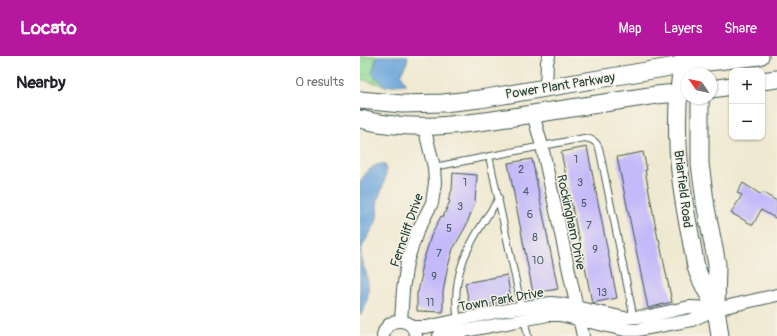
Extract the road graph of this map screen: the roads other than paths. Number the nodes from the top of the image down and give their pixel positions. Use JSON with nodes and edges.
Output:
{"nodes":[{"id":1,"x":549,"y":56,"type":"edge"},
{"id":2,"x":760,"y":56,"type":"edge"},
{"id":3,"x":683,"y":60,"type":"edge"},
{"id":4,"x":704,"y":64,"type":"edge"},
{"id":5,"x":777,"y":79,"type":"edge"},
{"id":6,"x":765,"y":81,"type":"edge"},
{"id":7,"x":729,"y":86,"type":"edge"},
{"id":8,"x":546,"y":87,"type":"junction"},
{"id":9,"x":717,"y":88,"type":"edge"},
{"id":10,"x":681,"y":92,"type":"edge"},
{"id":11,"x":360,"y":100,"type":"edge"},
{"id":12,"x":682,"y":104,"type":"edge"},
{"id":13,"x":700,"y":104,"type":"edge"},
{"id":14,"x":533,"y":114,"type":"junction"},
{"id":15,"x":360,"y":119,"type":"edge"},
{"id":16,"x":424,"y":127,"type":"junction"},
{"id":17,"x":542,"y":146,"type":"junction"},
{"id":18,"x":490,"y":156,"type":"junction"},
{"id":19,"x":434,"y":167,"type":"junction"},
{"id":20,"x":499,"y":198,"type":"junction"},
{"id":21,"x":777,"y":296,"type":"edge"},
{"id":22,"x":576,"y":308,"type":"junction"},
{"id":23,"x":716,"y":308,"type":"junction"},
{"id":24,"x":523,"y":314,"type":"junction"},
{"id":25,"x":633,"y":318,"type":"junction"},
{"id":26,"x":401,"y":320,"type":"junction"},
{"id":27,"x":579,"y":320,"type":"junction"},
{"id":28,"x":460,"y":329,"type":"edge"},
{"id":29,"x":414,"y":332,"type":"edge"},
{"id":30,"x":637,"y":333,"type":"edge"},
{"id":31,"x":382,"y":336,"type":"edge"},
{"id":32,"x":439,"y":336,"type":"edge"},
{"id":33,"x":528,"y":336,"type":"edge"},
{"id":34,"x":583,"y":336,"type":"edge"},
{"id":35,"x":720,"y":336,"type":"edge"}],
"edges":[{"from":1,"to":8,"type":"street"},
{"from":2,"to":4,"type":"main road","name":"Power Plant Parkway"},
{"from":3,"to":4,"type":"main road","name":"Power Plant Parkway"},
{"from":3,"to":8,"type":"main road","name":"Power Plant Parkway"},
{"from":5,"to":6,"type":"main road"},
{"from":7,"to":9,"type":"main road"},
{"from":8,"to":11,"type":"main road","name":"Power Plant Parkway"},
{"from":10,"to":14,"type":"main road","name":"Power Plant Parkway"},
{"from":12,"to":23,"type":"main road","name":"Briarfield Road"},
{"from":13,"to":23,"type":"main road","name":"Briarfield Road"},
{"from":14,"to":16,"type":"main road","name":"Power Plant Parkway"},
{"from":14,"to":17,"type":"street","name":"Rockingham Drive"},
{"from":15,"to":16,"type":"main road","name":"Power Plant Parkway"},
{"from":16,"to":19,"type":"street","name":"Ferncliff Drive"},
{"from":17,"to":18,"type":"lane"},
{"from":17,"to":22,"type":"street","name":"Rockingham Drive"},
{"from":17,"to":25,"type":"lane"},
{"from":18,"to":19,"type":"lane"},
{"from":18,"to":20,"type":"lane"},
{"from":19,"to":26,"type":"street","name":"Ferncliff Drive"},
{"from":20,"to":24,"type":"lane"},
{"from":20,"to":28,"type":"lane"},
{"from":21,"to":23,"type":"street"},
{"from":22,"to":24,"type":"street","name":"Town Park Drive"},
{"from":22,"to":25,"type":"street","name":"Town Park Drive"},
{"from":22,"to":27,"type":"street","name":"Rockingham Drive"},
{"from":23,"to":25,"type":"street","name":"Town Park Drive"},
{"from":23,"to":30,"type":"street","name":"Town Park Drive"},
{"from":23,"to":35,"type":"main road","name":"Briarfield Road"},
{"from":24,"to":27,"type":"street","name":"Town Park Drive"},
{"from":24,"to":28,"type":"street","name":"Town Park Drive"},
{"from":24,"to":33,"type":"lane"},
{"from":25,"to":30,"type":"lane"},
{"from":26,"to":29,"type":"street"},
{"from":26,"to":31,"type":"street"},
{"from":27,"to":30,"type":"street","name":"Town Park Drive"},
{"from":27,"to":34,"type":"street","name":"Rockingham Drive"},
{"from":28,"to":29,"type":"street","name":"Town Park Drive"},
{"from":28,"to":32,"type":"street","name":"Town Park Drive"}]}
